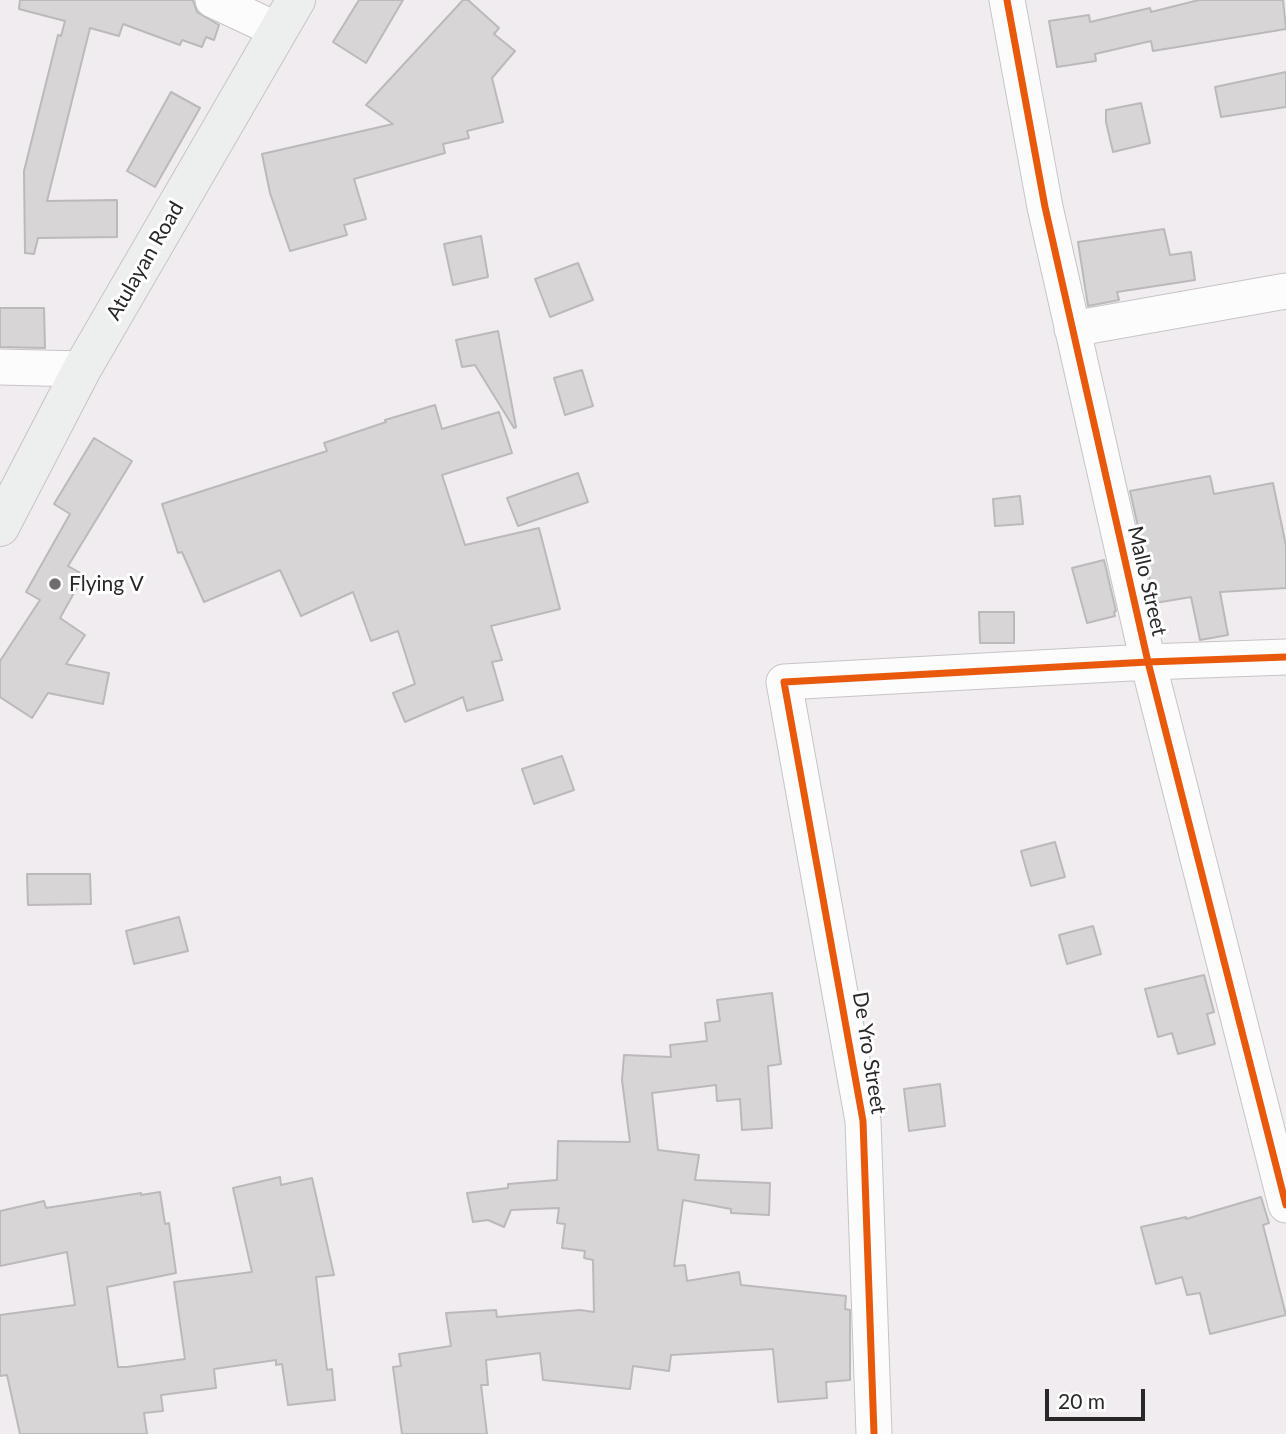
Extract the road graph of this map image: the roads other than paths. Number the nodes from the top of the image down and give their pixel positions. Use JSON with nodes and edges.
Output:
{"nodes":[{"id":1,"x":213,"y":0,"type":"edge"},
{"id":2,"x":1007,"y":0,"type":"edge"},
{"id":3,"x":288,"y":16,"type":"edge"},
{"id":4,"x":1286,"y":291,"type":"edge"},
{"id":5,"x":1072,"y":329,"type":"junction"},
{"id":6,"x":0,"y":367,"type":"edge"},
{"id":7,"x":82,"y":369,"type":"junction"},
{"id":8,"x":0,"y":527,"type":"edge"},
{"id":9,"x":1286,"y":657,"type":"edge"},
{"id":10,"x":1148,"y":662,"type":"junction"},
{"id":11,"x":1286,"y":1205,"type":"edge"},
{"id":12,"x":874,"y":1434,"type":"edge"}],
"edges":[{"from":1,"to":3,"type":"street"},
{"from":2,"to":5,"type":"street","name":"Mallo Street"},
{"from":3,"to":7,"type":"main road","name":"Atulayan Road"},
{"from":4,"to":5,"type":"street"},
{"from":5,"to":10,"type":"street","name":"Mallo Street"},
{"from":6,"to":7,"type":"street"},
{"from":7,"to":8,"type":"main road","name":"Atulayan Road"},
{"from":9,"to":10,"type":"street"},
{"from":10,"to":11,"type":"street","name":"Mallo Street"},
{"from":10,"to":12,"type":"street","name":"De Yro Street"}]}
